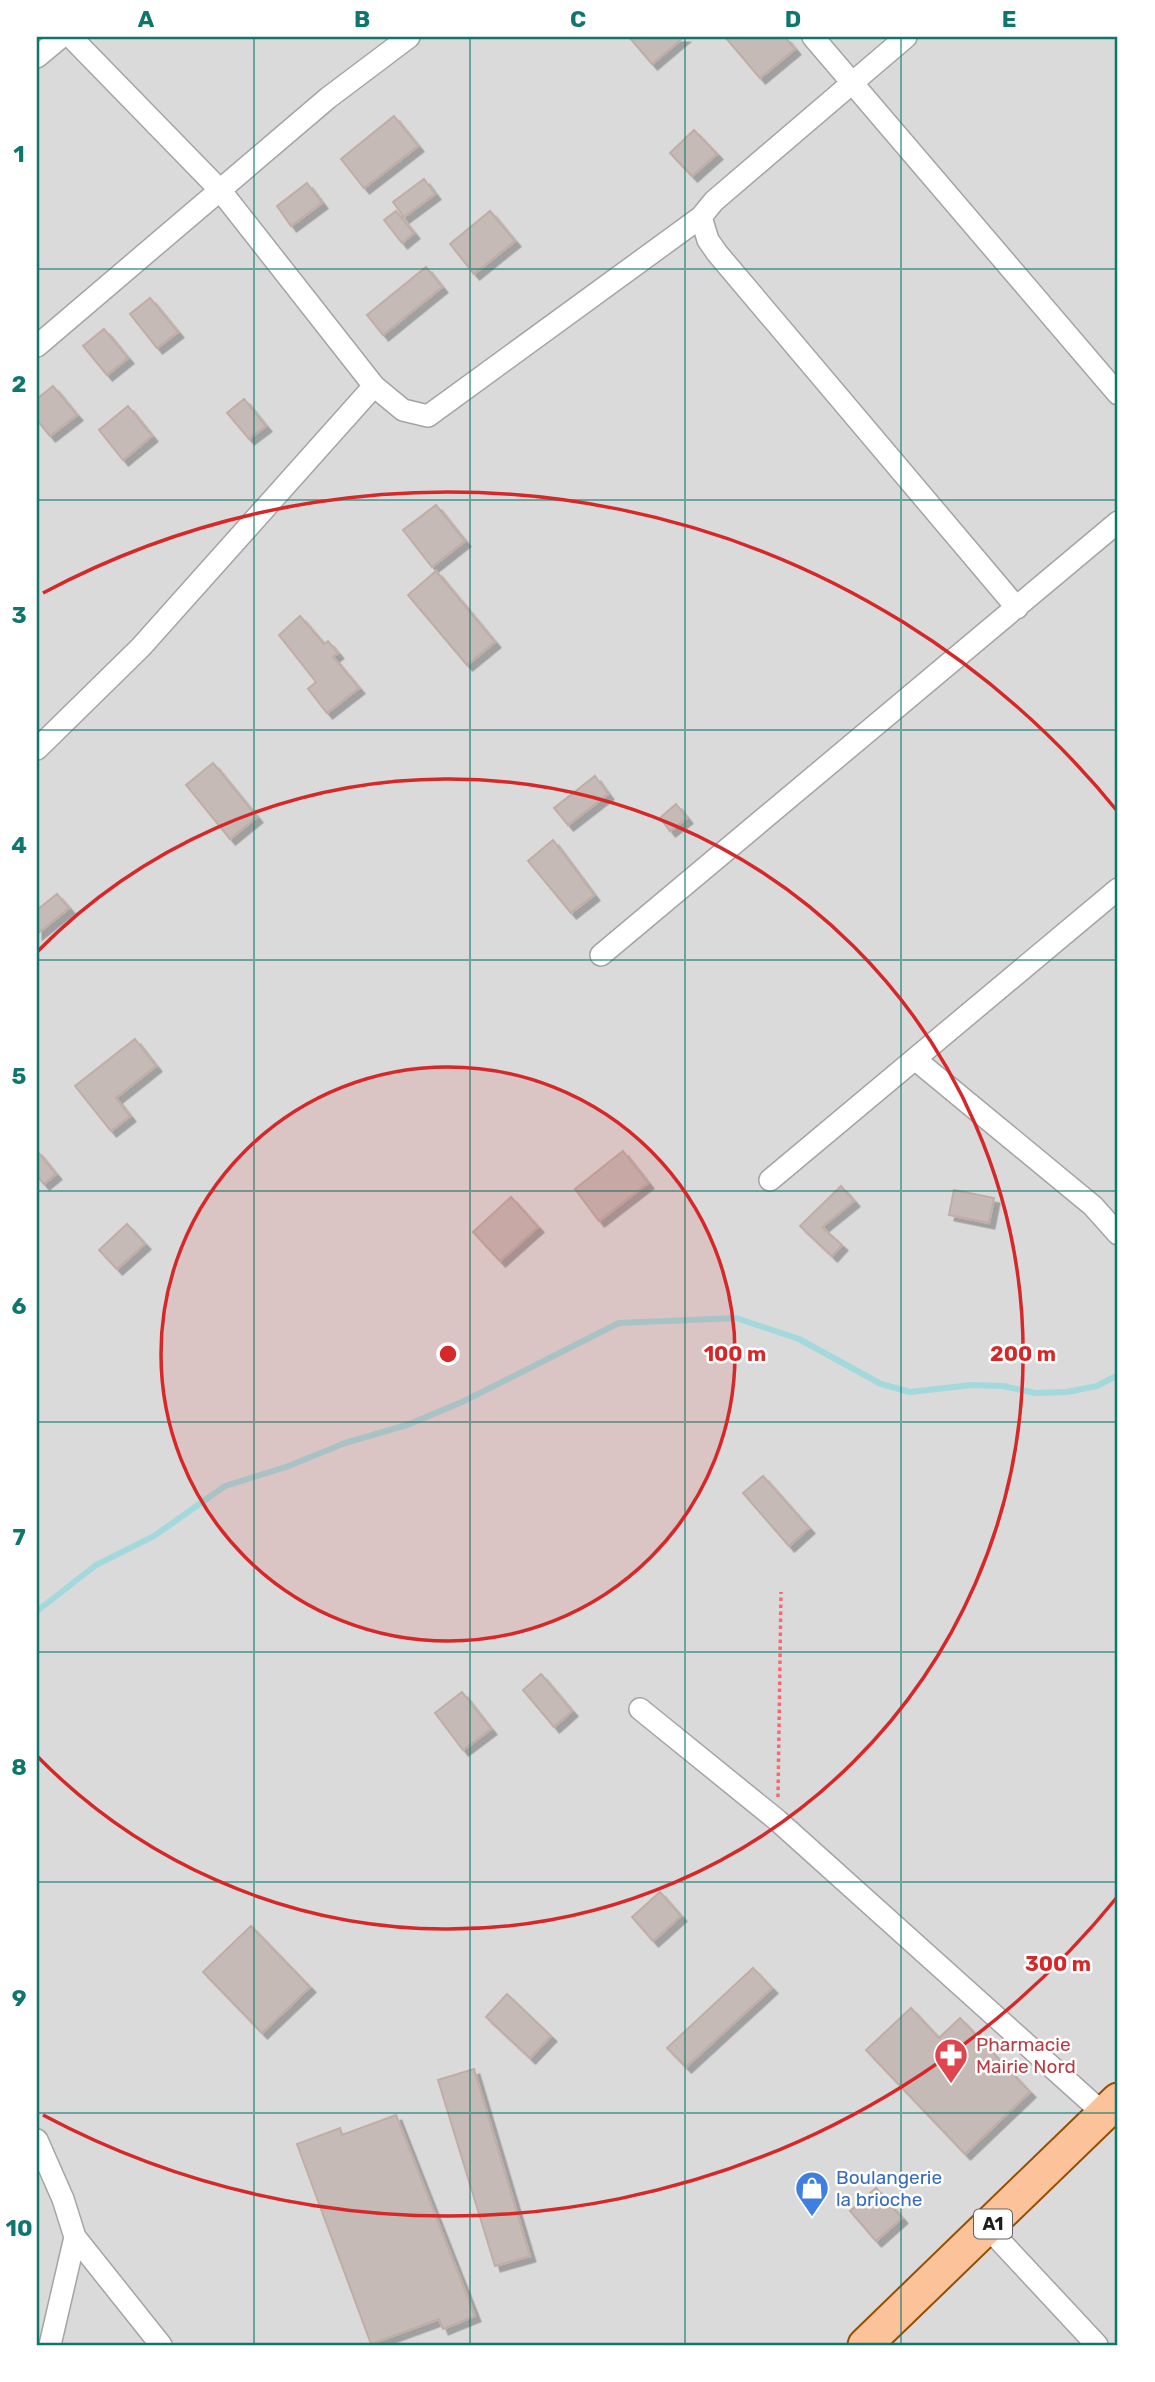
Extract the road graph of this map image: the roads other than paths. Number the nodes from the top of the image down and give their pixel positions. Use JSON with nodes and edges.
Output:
{"nodes":[{"id":1,"x":61,"y":37,"type":"edge"},
{"id":2,"x":71,"y":37,"type":"edge"},
{"id":3,"x":409,"y":37,"type":"edge"},
{"id":4,"x":813,"y":37,"type":"edge"},
{"id":5,"x":906,"y":37,"type":"edge"},
{"id":6,"x":37,"y":57,"type":"edge"},
{"id":7,"x":852,"y":83,"type":"junction"},
{"id":8,"x":219,"y":190,"type":"junction"},
{"id":9,"x":701,"y":217,"type":"junction"},
{"id":10,"x":37,"y":346,"type":"edge"},
{"id":11,"x":374,"y":386,"type":"junction"},
{"id":12,"x":1118,"y":394,"type":"edge"},
{"id":13,"x":1118,"y":522,"type":"edge"},
{"id":14,"x":1017,"y":608,"type":"junction"},
{"id":15,"x":37,"y":749,"type":"edge"},
{"id":16,"x":1118,"y":889,"type":"edge"},
{"id":17,"x":600,"y":955,"type":"dead end"},
{"id":18,"x":916,"y":1059,"type":"junction"},
{"id":19,"x":770,"y":1180,"type":"dead end"},
{"id":20,"x":1118,"y":1234,"type":"edge"},
{"id":21,"x":640,"y":1709,"type":"dead end"},
{"id":22,"x":1111,"y":2107,"type":"edge"},
{"id":23,"x":37,"y":2140,"type":"edge"},
{"id":24,"x":988,"y":2228,"type":"junction"},
{"id":25,"x":75,"y":2237,"type":"junction"},
{"id":26,"x":50,"y":2345,"type":"edge"},
{"id":27,"x":161,"y":2345,"type":"edge"},
{"id":28,"x":864,"y":2345,"type":"edge"},
{"id":29,"x":1097,"y":2345,"type":"edge"}],
"edges":[{"from":1,"to":6,"type":"street"},
{"from":2,"to":8,"type":"street"},
{"from":3,"to":8,"type":"street"},
{"from":4,"to":7,"type":"street"},
{"from":5,"to":7,"type":"street"},
{"from":7,"to":9,"type":"street"},
{"from":7,"to":12,"type":"street"},
{"from":8,"to":10,"type":"street"},
{"from":8,"to":11,"type":"street"},
{"from":9,"to":11,"type":"street"},
{"from":9,"to":14,"type":"street"},
{"from":11,"to":15,"type":"street"},
{"from":13,"to":14,"type":"street"},
{"from":14,"to":17,"type":"street"},
{"from":16,"to":18,"type":"street"},
{"from":18,"to":19,"type":"street"},
{"from":18,"to":20,"type":"street"},
{"from":21,"to":22,"type":"street"},
{"from":22,"to":24,"type":"main road","number":"A1"},
{"from":23,"to":25,"type":"street"},
{"from":24,"to":28,"type":"main road","number":"A1"},
{"from":24,"to":29,"type":"street"},
{"from":25,"to":26,"type":"street"},
{"from":25,"to":27,"type":"street"}]}
